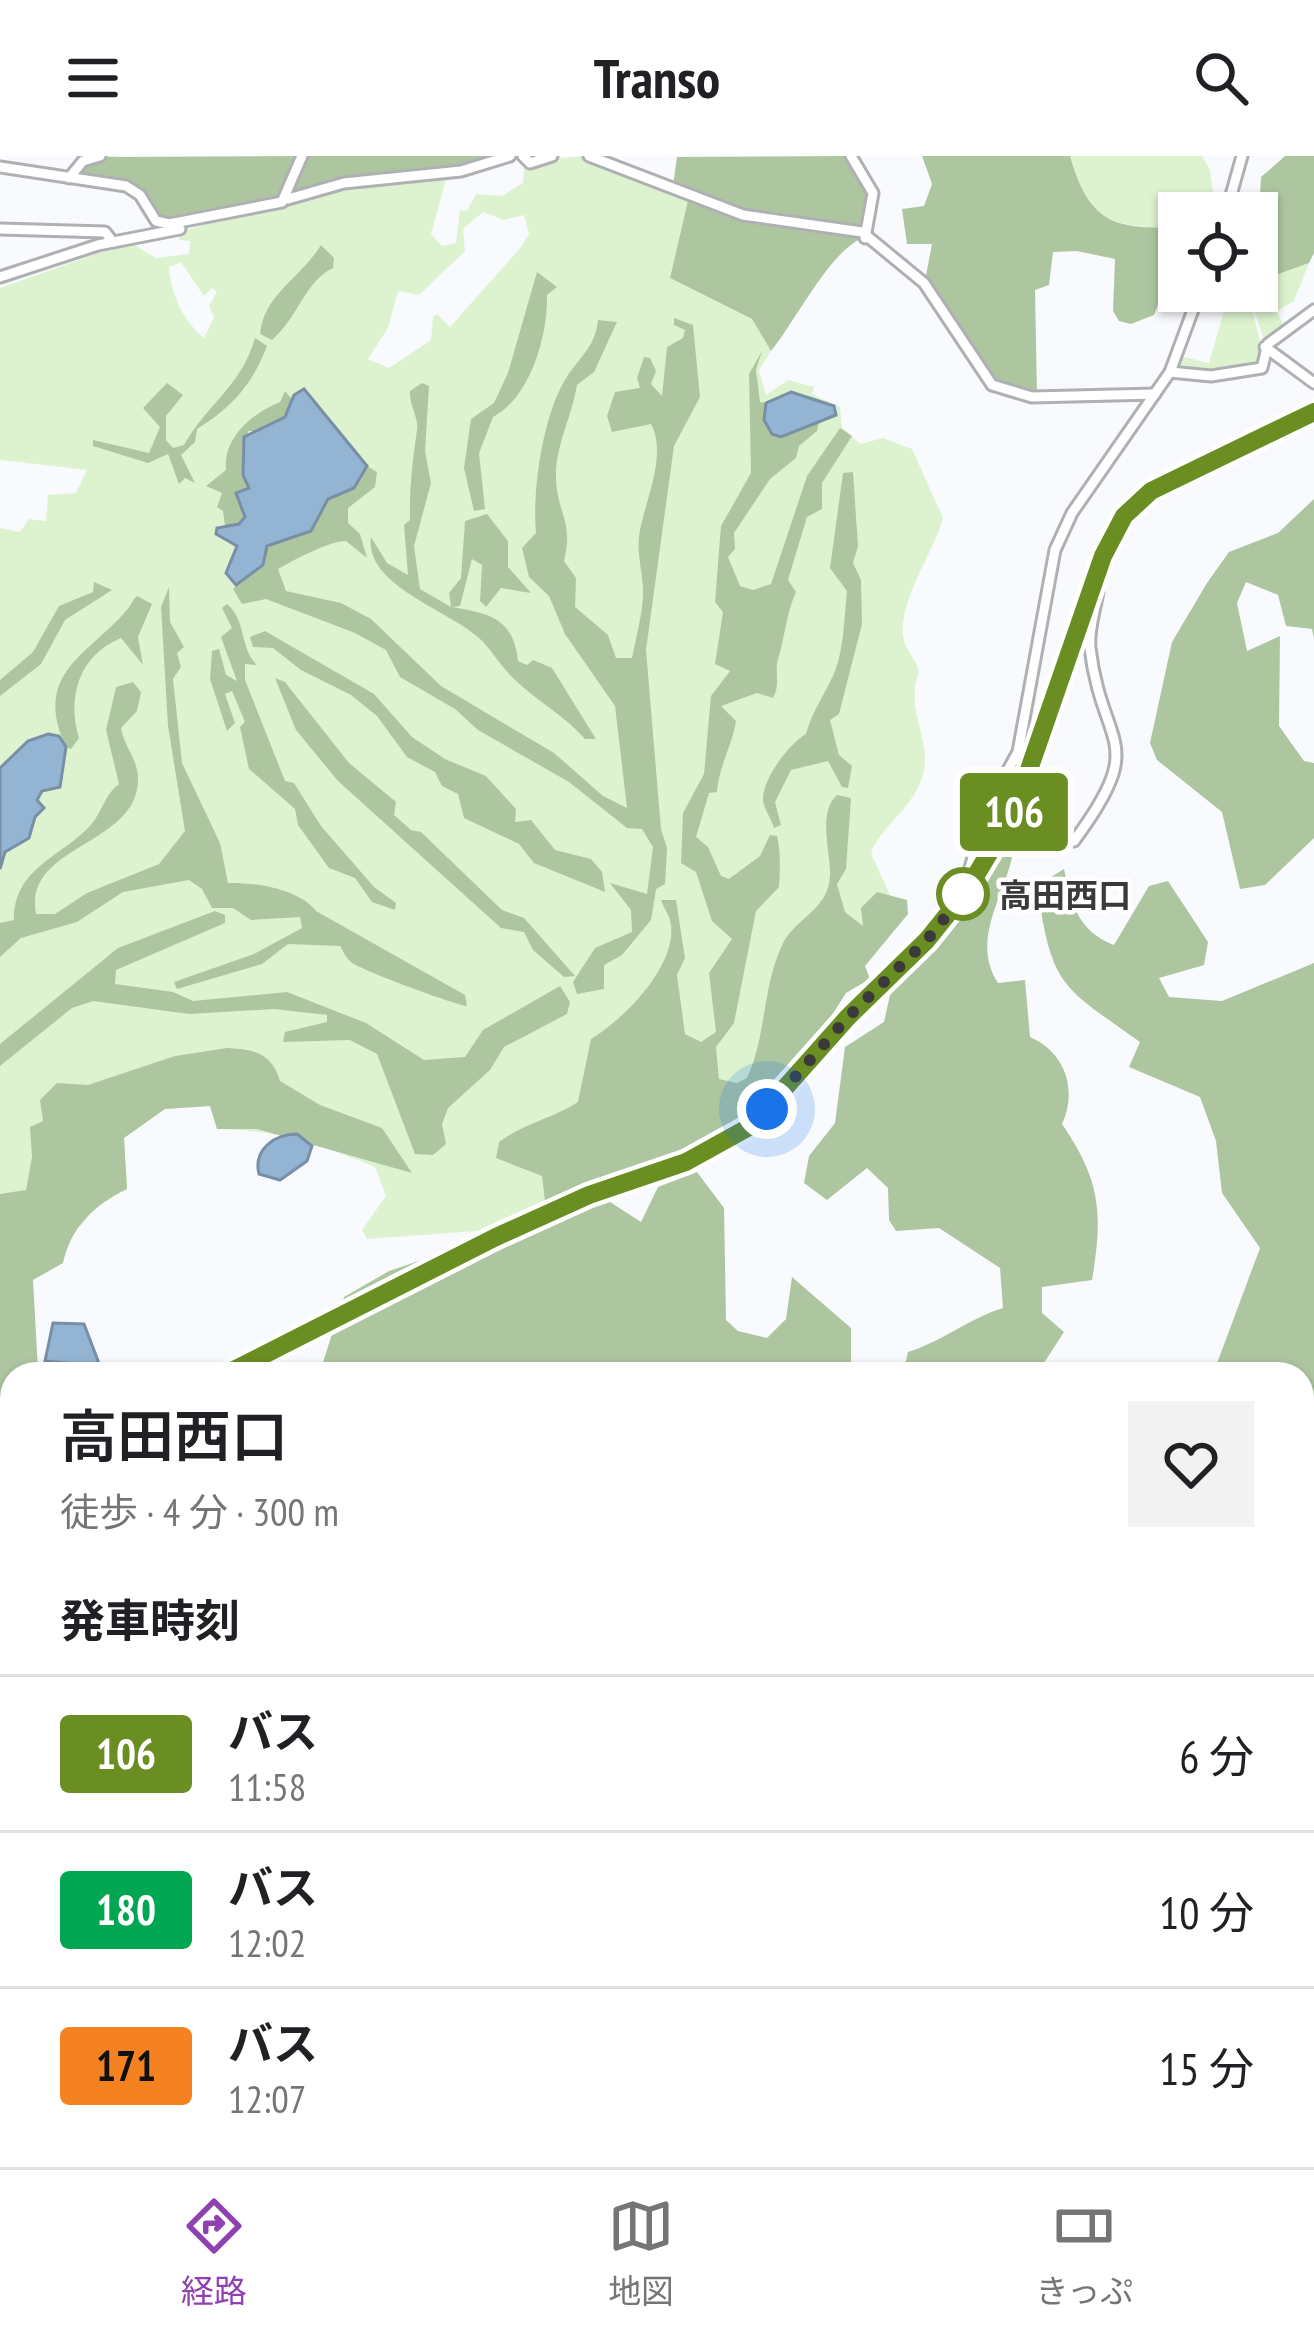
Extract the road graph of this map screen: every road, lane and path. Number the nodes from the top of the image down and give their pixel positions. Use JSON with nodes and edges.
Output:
{"nodes":[{"id":1,"x":100,"y":156,"type":"edge"},
{"id":2,"x":302,"y":156,"type":"edge"},
{"id":3,"x":510,"y":156,"type":"edge"},
{"id":4,"x":523,"y":156,"type":"edge"},
{"id":5,"x":552,"y":156,"type":"edge"},
{"id":6,"x":589,"y":156,"type":"edge"},
{"id":7,"x":851,"y":156,"type":"edge"},
{"id":8,"x":1242,"y":156,"type":"edge"},
{"id":9,"x":0,"y":167,"type":"edge"},
{"id":10,"x":69,"y":178,"type":"junction"},
{"id":11,"x":1232,"y":192,"type":"edge"},
{"id":12,"x":286,"y":200,"type":"junction"},
{"id":13,"x":156,"y":221,"type":"junction"},
{"id":14,"x":208,"y":221,"type":"junction"},
{"id":15,"x":0,"y":230,"type":"edge"},
{"id":16,"x":141,"y":236,"type":"junction"},
{"id":17,"x":866,"y":238,"type":"junction"},
{"id":18,"x":113,"y":242,"type":"junction"},
{"id":19,"x":0,"y":277,"type":"edge"},
{"id":20,"x":1314,"y":310,"type":"edge"},
{"id":21,"x":1192,"y":312,"type":"edge"},
{"id":22,"x":1265,"y":347,"type":"junction"},
{"id":23,"x":1279,"y":362,"type":"junction"},
{"id":24,"x":1262,"y":368,"type":"junction"},
{"id":25,"x":1170,"y":372,"type":"junction"},
{"id":26,"x":1314,"y":383,"type":"edge"},
{"id":27,"x":1155,"y":394,"type":"junction"},
{"id":28,"x":1314,"y":412,"type":"edge"},
{"id":29,"x":1094,"y":588,"type":"junction"},
{"id":30,"x":1074,"y":841,"type":"dead end"},
{"id":31,"x":972,"y":880,"type":"junction"},
{"id":32,"x":248,"y":1362,"type":"edge"}],
"edges":[{"from":1,"to":10,"type":"street"},
{"from":2,"to":12,"type":"street"},
{"from":3,"to":12,"type":"street"},
{"from":4,"to":5,"type":"street"},
{"from":6,"to":17,"type":"street"},
{"from":7,"to":17,"type":"street"},
{"from":8,"to":11,"type":"street"},
{"from":9,"to":10,"type":"street"},
{"from":10,"to":13,"type":"street"},
{"from":12,"to":14,"type":"street"},
{"from":13,"to":14,"type":"street"},
{"from":13,"to":16,"type":"street"},
{"from":14,"to":16,"type":"street"},
{"from":15,"to":18,"type":"street"},
{"from":16,"to":18,"type":"street"},
{"from":17,"to":27,"type":"street"},
{"from":18,"to":19,"type":"street"},
{"from":20,"to":22,"type":"street"},
{"from":21,"to":25,"type":"street"},
{"from":22,"to":23,"type":"street"},
{"from":22,"to":24,"type":"street"},
{"from":23,"to":24,"type":"street"},
{"from":23,"to":26,"type":"street"},
{"from":24,"to":25,"type":"street"},
{"from":25,"to":27,"type":"street"},
{"from":27,"to":31,"type":"street"},
{"from":28,"to":29,"type":"main road"},
{"from":29,"to":30,"type":"street"},
{"from":29,"to":31,"type":"main road"},
{"from":31,"to":32,"type":"main road"}]}
